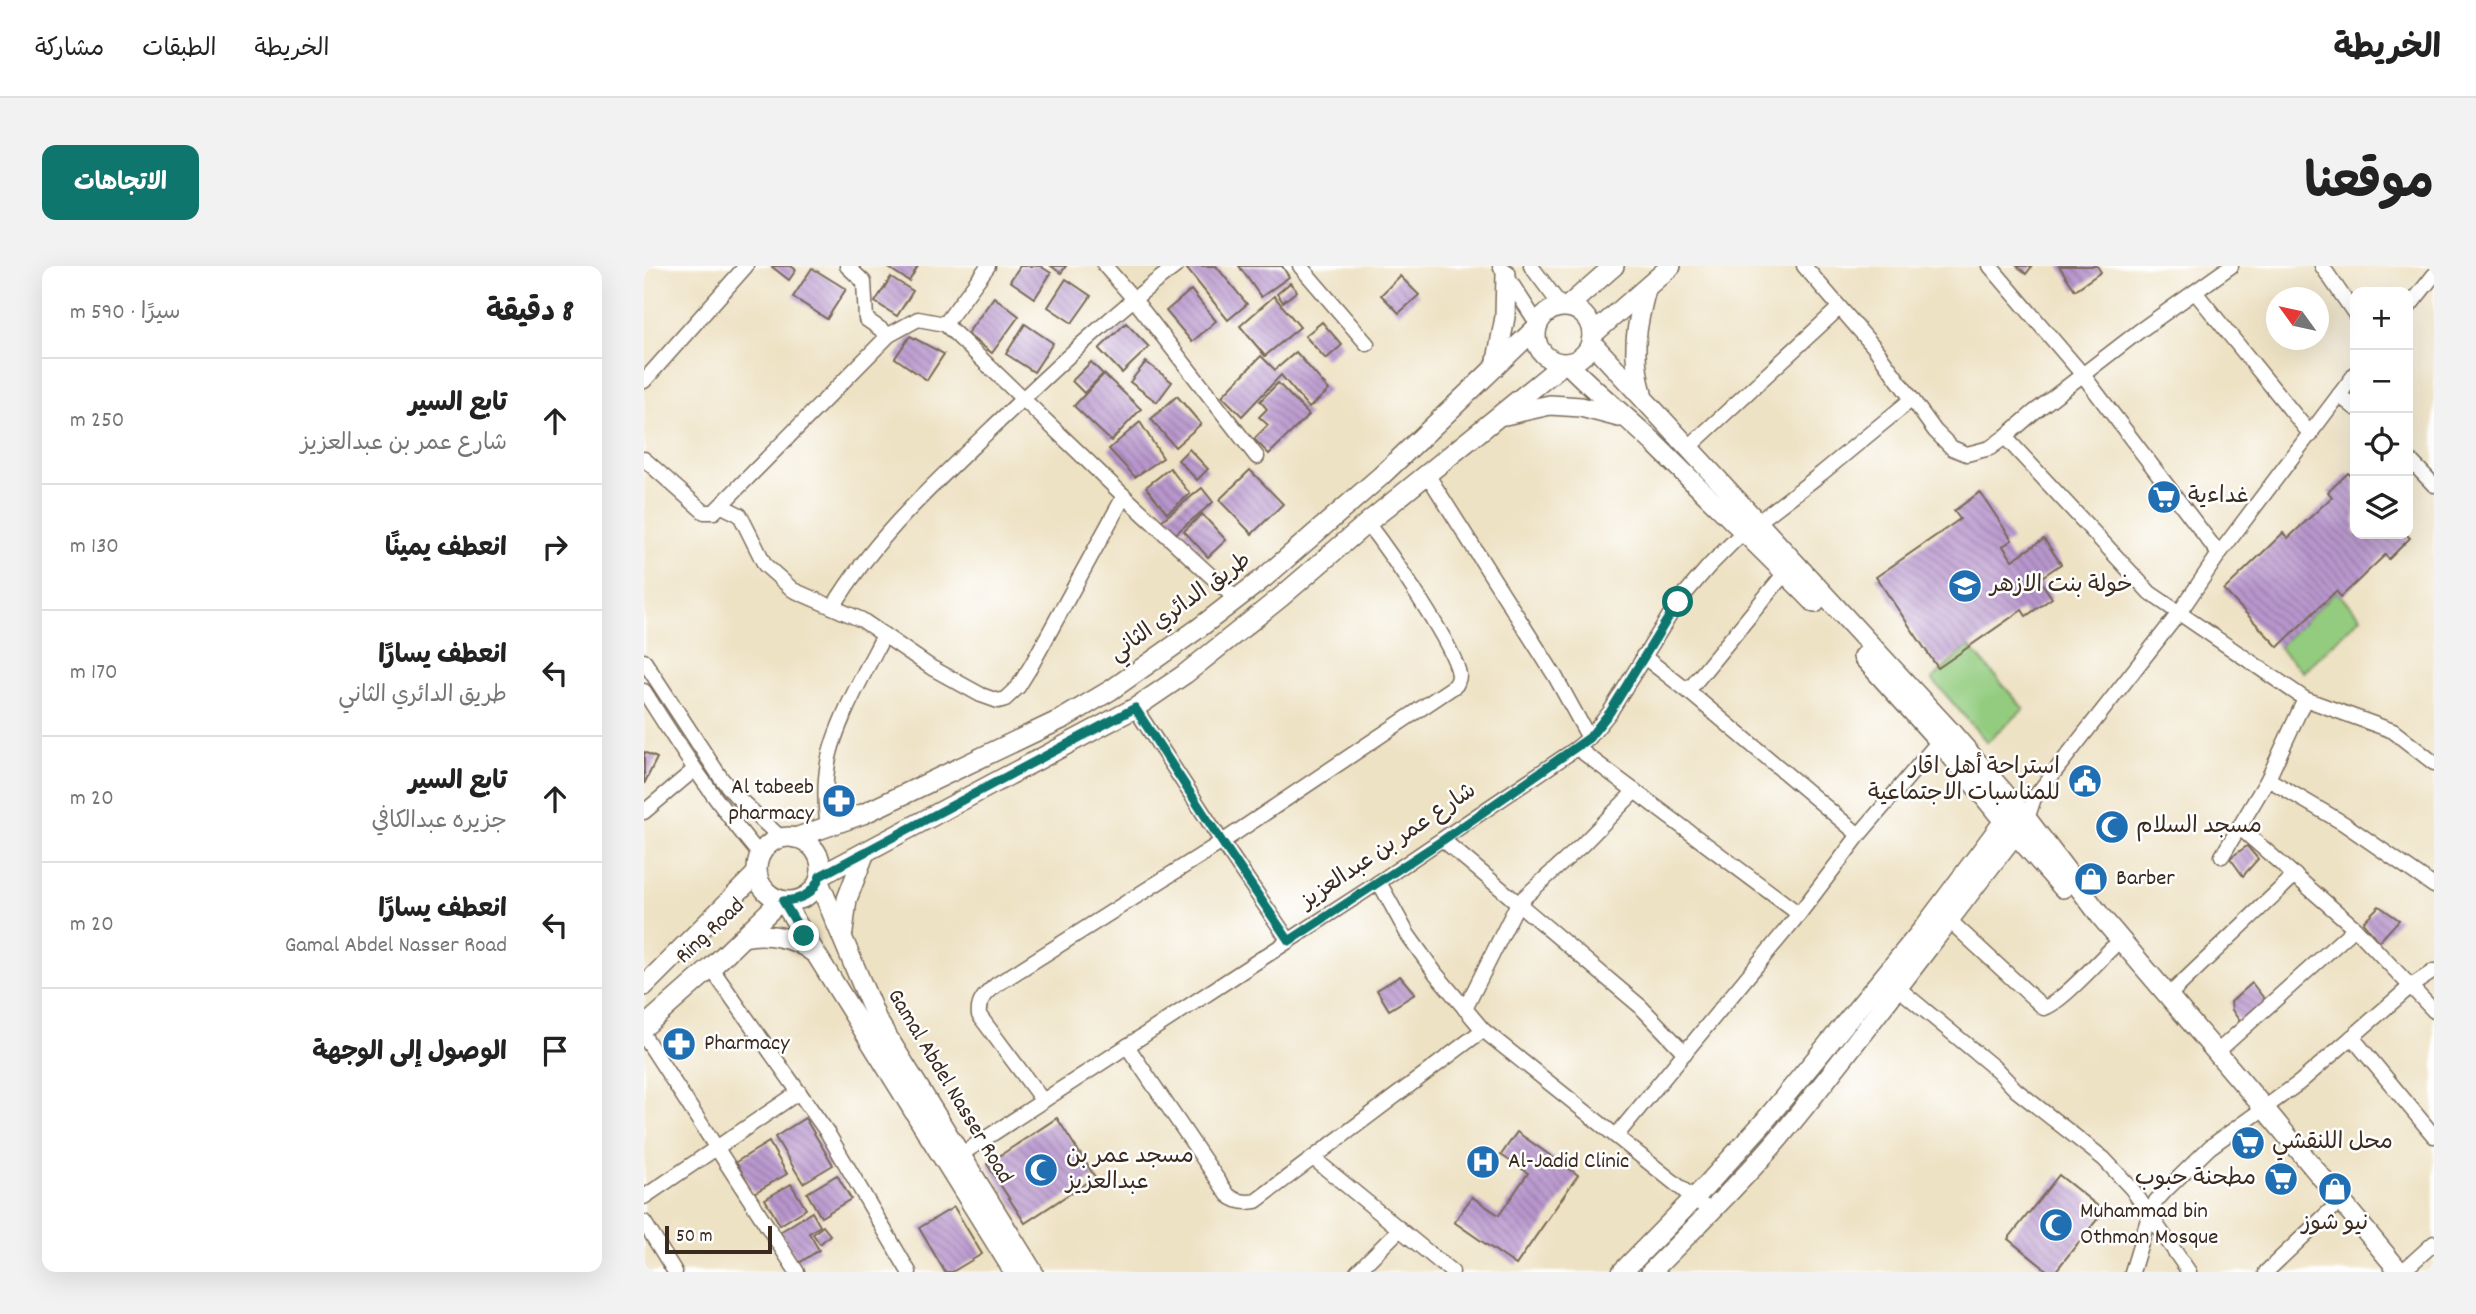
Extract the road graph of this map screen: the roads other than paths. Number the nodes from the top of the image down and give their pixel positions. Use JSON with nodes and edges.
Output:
{"nodes":[{"id":1,"x":746,"y":266,"type":"edge"},
{"id":2,"x":847,"y":266,"type":"edge"},
{"id":3,"x":988,"y":266,"type":"edge"},
{"id":4,"x":1105,"y":266,"type":"edge"},
{"id":5,"x":1176,"y":266,"type":"edge"},
{"id":6,"x":1300,"y":266,"type":"edge"},
{"id":7,"x":1531,"y":266,"type":"edge"},
{"id":8,"x":1614,"y":266,"type":"edge"},
{"id":9,"x":1671,"y":266,"type":"edge"},
{"id":10,"x":1804,"y":266,"type":"edge"},
{"id":11,"x":1990,"y":266,"type":"edge"},
{"id":12,"x":2231,"y":266,"type":"edge"},
{"id":13,"x":2322,"y":266,"type":"edge"},
{"id":14,"x":1503,"y":270,"type":"edge"},
{"id":15,"x":2434,"y":275,"type":"edge"},
{"id":16,"x":1646,"y":289,"type":"junction"},
{"id":17,"x":2196,"y":292,"type":"junction"},
{"id":18,"x":1133,"y":298,"type":"junction"},
{"id":19,"x":2413,"y":302,"type":"edge"},
{"id":20,"x":1565,"y":306,"type":"junction"},
{"id":21,"x":2350,"y":307,"type":"edge"},
{"id":22,"x":1839,"y":308,"type":"junction"},
{"id":23,"x":945,"y":324,"type":"junction"},
{"id":24,"x":1536,"y":325,"type":"junction"},
{"id":25,"x":889,"y":335,"type":"junction"},
{"id":26,"x":1592,"y":339,"type":"junction"},
{"id":27,"x":1367,"y":344,"type":"dead end"},
{"id":28,"x":1565,"y":363,"type":"junction"},
{"id":29,"x":1496,"y":366,"type":"junction"},
{"id":30,"x":2083,"y":375,"type":"junction"},
{"id":31,"x":644,"y":381,"type":"edge"},
{"id":32,"x":2350,"y":381,"type":"edge"},
{"id":33,"x":2339,"y":395,"type":"junction"},
{"id":34,"x":1024,"y":398,"type":"junction"},
{"id":35,"x":1912,"y":399,"type":"junction"},
{"id":36,"x":1645,"y":401,"type":"junction"},
{"id":37,"x":2350,"y":404,"type":"edge"},
{"id":38,"x":1497,"y":417,"type":"junction"},
{"id":39,"x":1626,"y":419,"type":"junction"},
{"id":40,"x":2311,"y":435,"type":"junction"},
{"id":41,"x":2005,"y":438,"type":"junction"},
{"id":42,"x":1689,"y":447,"type":"junction"},
{"id":43,"x":1257,"y":457,"type":"dead end"},
{"id":44,"x":644,"y":459,"type":"edge"},
{"id":45,"x":2413,"y":463,"type":"edge"},
{"id":46,"x":1427,"y":474,"type":"junction"},
{"id":47,"x":2434,"y":485,"type":"edge"},
{"id":48,"x":1124,"y":496,"type":"junction"},
{"id":49,"x":722,"y":506,"type":"junction"},
{"id":50,"x":1367,"y":523,"type":"junction"},
{"id":51,"x":1752,"y":527,"type":"junction"},
{"id":52,"x":2219,"y":554,"type":"junction"},
{"id":53,"x":1785,"y":573,"type":"junction"},
{"id":54,"x":1236,"y":599,"type":"junction"},
{"id":55,"x":834,"y":607,"type":"junction"},
{"id":56,"x":2179,"y":613,"type":"junction"},
{"id":57,"x":1199,"y":628,"type":"junction"},
{"id":58,"x":884,"y":635,"type":"junction"},
{"id":59,"x":1215,"y":650,"type":"junction"},
{"id":60,"x":1643,"y":656,"type":"junction"},
{"id":61,"x":644,"y":660,"type":"edge"},
{"id":62,"x":644,"y":691,"type":"edge"},
{"id":63,"x":1688,"y":691,"type":"junction"},
{"id":64,"x":2305,"y":699,"type":"junction"},
{"id":65,"x":1135,"y":708,"type":"junction"},
{"id":66,"x":1589,"y":738,"type":"junction"},
{"id":67,"x":1939,"y":741,"type":"junction"},
{"id":68,"x":1577,"y":748,"type":"junction"},
{"id":69,"x":2434,"y":763,"type":"edge"},
{"id":70,"x":694,"y":769,"type":"junction"},
{"id":71,"x":2268,"y":779,"type":"junction"},
{"id":72,"x":1635,"y":792,"type":"junction"},
{"id":73,"x":644,"y":812,"type":"edge"},
{"id":74,"x":2015,"y":820,"type":"junction"},
{"id":75,"x":828,"y":828,"type":"junction"},
{"id":76,"x":2240,"y":828,"type":"junction"},
{"id":77,"x":1858,"y":835,"type":"junction"},
{"id":78,"x":788,"y":838,"type":"junction"},
{"id":79,"x":1443,"y":840,"type":"junction"},
{"id":80,"x":1222,"y":842,"type":"junction"},
{"id":81,"x":865,"y":852,"type":"junction"},
{"id":82,"x":2222,"y":856,"type":"dead end"},
{"id":83,"x":758,"y":864,"type":"junction"},
{"id":84,"x":2295,"y":875,"type":"junction"},
{"id":85,"x":820,"y":879,"type":"junction"},
{"id":86,"x":1379,"y":882,"type":"junction"},
{"id":87,"x":2434,"y":886,"type":"edge"},
{"id":88,"x":782,"y":901,"type":"junction"},
{"id":89,"x":1518,"y":903,"type":"junction"},
{"id":90,"x":1799,"y":915,"type":"junction"},
{"id":91,"x":1950,"y":921,"type":"junction"},
{"id":92,"x":2355,"y":928,"type":"junction"},
{"id":93,"x":743,"y":937,"type":"junction"},
{"id":94,"x":842,"y":937,"type":"junction"},
{"id":95,"x":1289,"y":941,"type":"junction"},
{"id":96,"x":2112,"y":948,"type":"junction"},
{"id":97,"x":814,"y":954,"type":"junction"},
{"id":98,"x":711,"y":968,"type":"junction"},
{"id":99,"x":2434,"y":971,"type":"edge"},
{"id":100,"x":644,"y":986,"type":"edge"},
{"id":101,"x":2411,"y":986,"type":"junction"},
{"id":102,"x":1898,"y":988,"type":"junction"},
{"id":103,"x":2168,"y":996,"type":"junction"},
{"id":104,"x":1465,"y":1010,"type":"junction"},
{"id":105,"x":2434,"y":1011,"type":"edge"},
{"id":106,"x":644,"y":1027,"type":"edge"},
{"id":107,"x":1483,"y":1030,"type":"junction"},
{"id":108,"x":644,"y":1036,"type":"edge"},
{"id":109,"x":2352,"y":1037,"type":"junction"},
{"id":110,"x":1127,"y":1046,"type":"junction"},
{"id":111,"x":1685,"y":1052,"type":"junction"},
{"id":112,"x":2217,"y":1052,"type":"junction"},
{"id":113,"x":799,"y":1092,"type":"junction"},
{"id":114,"x":1043,"y":1101,"type":"junction"},
{"id":115,"x":2259,"y":1111,"type":"junction"},
{"id":116,"x":1616,"y":1136,"type":"junction"},
{"id":117,"x":2434,"y":1136,"type":"edge"},
{"id":118,"x":718,"y":1146,"type":"junction"},
{"id":119,"x":960,"y":1155,"type":"junction"},
{"id":120,"x":1313,"y":1158,"type":"junction"},
{"id":121,"x":644,"y":1197,"type":"edge"},
{"id":122,"x":1694,"y":1198,"type":"junction"},
{"id":123,"x":2331,"y":1210,"type":"junction"},
{"id":124,"x":1711,"y":1212,"type":"junction"},
{"id":125,"x":2149,"y":1216,"type":"junction"},
{"id":126,"x":644,"y":1222,"type":"edge"},
{"id":127,"x":1400,"y":1229,"type":"junction"},
{"id":128,"x":2434,"y":1243,"type":"edge"},
{"id":129,"x":675,"y":1272,"type":"edge"},
{"id":130,"x":797,"y":1272,"type":"edge"},
{"id":131,"x":909,"y":1272,"type":"edge"},
{"id":132,"x":1014,"y":1272,"type":"edge"},
{"id":133,"x":1033,"y":1272,"type":"edge"},
{"id":134,"x":1357,"y":1272,"type":"edge"},
{"id":135,"x":1452,"y":1272,"type":"edge"},
{"id":136,"x":1622,"y":1272,"type":"edge"},
{"id":137,"x":1651,"y":1272,"type":"edge"},
{"id":138,"x":2132,"y":1272,"type":"edge"},
{"id":139,"x":2189,"y":1272,"type":"edge"},
{"id":140,"x":2266,"y":1272,"type":"edge"},
{"id":141,"x":2385,"y":1272,"type":"edge"},
{"id":142,"x":2401,"y":1272,"type":"edge"}],
"edges":[{"from":1,"to":31,"type":"street"},
{"from":2,"to":25,"type":"street"},
{"from":3,"to":23,"type":"street"},
{"from":4,"to":18,"type":"street"},
{"from":5,"to":18,"type":"street"},
{"from":6,"to":27,"type":"street"},
{"from":7,"to":20,"type":"street"},
{"from":8,"to":20,"type":"main road"},
{"from":9,"to":16,"type":"main road"},
{"from":10,"to":22,"type":"street"},
{"from":11,"to":30,"type":"street"},
{"from":12,"to":17,"type":"street"},
{"from":13,"to":21,"type":"street"},
{"from":14,"to":24,"type":"street"},
{"from":14,"to":29,"type":"main road"},
{"from":15,"to":19,"type":"street"},
{"from":16,"to":26,"type":"main road"},
{"from":16,"to":36,"type":"main road"},
{"from":17,"to":30,"type":"street"},
{"from":17,"to":40,"type":"street"},
{"from":18,"to":34,"type":"street"},
{"from":18,"to":43,"type":"street"},
{"from":20,"to":24,"type":"main road"},
{"from":20,"to":26,"type":"main road"},
{"from":22,"to":35,"type":"street"},
{"from":22,"to":42,"type":"street"},
{"from":23,"to":25,"type":"street"},
{"from":23,"to":34,"type":"street"},
{"from":24,"to":28,"type":"main road"},
{"from":24,"to":29,"type":"main road","name":"طريق الدائري الثاني"},
{"from":25,"to":49,"type":"street"},
{"from":26,"to":28,"type":"main road"},
{"from":26,"to":36,"type":"main road"},
{"from":28,"to":38,"type":"main road"},
{"from":28,"to":39,"type":"main road"},
{"from":29,"to":54,"type":"main road","name":"طريق الدائري الثاني"},
{"from":30,"to":41,"type":"street"},
{"from":30,"to":52,"type":"street"},
{"from":32,"to":33,"type":"street"},
{"from":33,"to":37,"type":"street"},
{"from":33,"to":40,"type":"street"},
{"from":34,"to":48,"type":"street"},
{"from":34,"to":55,"type":"street"},
{"from":35,"to":41,"type":"street"},
{"from":35,"to":51,"type":"street","name":"شارع عمر بن عبدالعزيز"},
{"from":36,"to":42,"type":"main road"},
{"from":38,"to":39,"type":"main road"},
{"from":38,"to":46,"type":"main road"},
{"from":39,"to":51,"type":"main road"},
{"from":40,"to":52,"type":"street"},
{"from":41,"to":56,"type":"street"},
{"from":42,"to":51,"type":"main road"},
{"from":44,"to":49,"type":"street"},
{"from":45,"to":47,"type":"street"},
{"from":46,"to":50,"type":"main road"},
{"from":46,"to":66,"type":"street"},
{"from":48,"to":54,"type":"street"},
{"from":48,"to":58,"type":"street"},
{"from":49,"to":55,"type":"street"},
{"from":50,"to":59,"type":"main road"},
{"from":50,"to":80,"type":"street"},
{"from":51,"to":53,"type":"main road"},
{"from":51,"to":60,"type":"street","name":"شارع عمر بن عبدالعزيز"},
{"from":51,"to":74,"type":"main road"},
{"from":52,"to":56,"type":"street"},
{"from":53,"to":63,"type":"street"},
{"from":53,"to":67,"type":"main road"},
{"from":54,"to":57,"type":"main road","name":"طريق الدائري الثاني"},
{"from":55,"to":58,"type":"street"},
{"from":56,"to":64,"type":"street"},
{"from":56,"to":74,"type":"street"},
{"from":57,"to":59,"type":"main road"},
{"from":57,"to":75,"type":"main road","name":"طريق الدائري الثاني"},
{"from":58,"to":75,"type":"street"},
{"from":59,"to":65,"type":"main road"},
{"from":60,"to":63,"type":"street"},
{"from":60,"to":66,"type":"street","name":"شارع عمر بن عبدالعزيز"},
{"from":61,"to":78,"type":"street"},
{"from":62,"to":70,"type":"street"},
{"from":63,"to":77,"type":"street"},
{"from":64,"to":69,"type":"street"},
{"from":64,"to":71,"type":"street"},
{"from":65,"to":80,"type":"street"},
{"from":65,"to":81,"type":"main road"},
{"from":66,"to":68,"type":"street","name":"شارع عمر بن عبدالعزيز"},
{"from":67,"to":74,"type":"main road"},
{"from":67,"to":77,"type":"street"},
{"from":68,"to":72,"type":"street"},
{"from":68,"to":79,"type":"street","name":"شارع عمر بن عبدالعزيز"},
{"from":70,"to":73,"type":"street"},
{"from":70,"to":83,"type":"street"},
{"from":71,"to":76,"type":"street"},
{"from":71,"to":87,"type":"street"},
{"from":72,"to":89,"type":"street"},
{"from":72,"to":90,"type":"street"},
{"from":74,"to":91,"type":"main road"},
{"from":74,"to":96,"type":"main road"},
{"from":74,"to":103,"type":"main road"},
{"from":74,"to":122,"type":"main road"},
{"from":75,"to":78,"type":"main road","name":"طريق الدائري الثاني"},
{"from":76,"to":82,"type":"street"},
{"from":76,"to":84,"type":"street"},
{"from":77,"to":90,"type":"street"},
{"from":78,"to":83,"type":"main road"},
{"from":78,"to":85,"type":"main road"},
{"from":79,"to":86,"type":"street","name":"شارع عمر بن عبدالعزيز"},
{"from":79,"to":89,"type":"street"},
{"from":80,"to":95,"type":"street"},
{"from":80,"to":114,"type":"street"},
{"from":81,"to":85,"type":"main road"},
{"from":81,"to":94,"type":"main road"},
{"from":83,"to":88,"type":"main road"},
{"from":83,"to":100,"type":"main road","name":"Ring Road"},
{"from":84,"to":92,"type":"street"},
{"from":84,"to":103,"type":"street"},
{"from":85,"to":88,"type":"main road"},
{"from":85,"to":94,"type":"main road","name":"Gamal Abdel Nasser Road"},
{"from":86,"to":95,"type":"street","name":"شارع عمر بن عبدالعزيز"},
{"from":86,"to":104,"type":"street"},
{"from":88,"to":93,"type":"main road","name":"Ring Road"},
{"from":88,"to":97,"type":"main road","name":"Gamal Abdel Nasser Road"},
{"from":89,"to":104,"type":"street"},
{"from":89,"to":111,"type":"street"},
{"from":90,"to":111,"type":"street"},
{"from":91,"to":96,"type":"street"},
{"from":91,"to":102,"type":"main road"},
{"from":92,"to":101,"type":"street"},
{"from":92,"to":112,"type":"street"},
{"from":93,"to":97,"type":"main road"},
{"from":93,"to":98,"type":"main road","name":"Ring Road"},
{"from":94,"to":119,"type":"main road","name":"Gamal Abdel Nasser Road"},
{"from":95,"to":110,"type":"street","name":"شارع عمر بن عبدالعزيز"},
{"from":96,"to":115,"type":"main road"},
{"from":97,"to":132,"type":"main road","name":"Gamal Abdel Nasser Road"},
{"from":98,"to":106,"type":"main road","name":"Ring Road"},
{"from":98,"to":113,"type":"street"},
{"from":99,"to":101,"type":"street"},
{"from":101,"to":105,"type":"street"},
{"from":101,"to":109,"type":"street"},
{"from":102,"to":124,"type":"main road"},
{"from":102,"to":125,"type":"street"},
{"from":103,"to":112,"type":"main road"},
{"from":104,"to":107,"type":"street"},
{"from":107,"to":116,"type":"street"},
{"from":107,"to":120,"type":"street"},
{"from":108,"to":118,"type":"street"},
{"from":109,"to":115,"type":"street"},
{"from":109,"to":117,"type":"street"},
{"from":110,"to":114,"type":"street","name":"شارع عمر بن عبدالعزيز"},
{"from":110,"to":120,"type":"street"},
{"from":111,"to":116,"type":"street"},
{"from":112,"to":115,"type":"main road"},
{"from":113,"to":118,"type":"street"},
{"from":113,"to":131,"type":"street"},
{"from":114,"to":119,"type":"street","name":"شارع عمر بن عبدالعزيز"},
{"from":115,"to":123,"type":"main road"},
{"from":115,"to":125,"type":"street"},
{"from":115,"to":142,"type":"main road"},
{"from":116,"to":122,"type":"street"},
{"from":118,"to":121,"type":"street"},
{"from":118,"to":130,"type":"street"},
{"from":119,"to":133,"type":"main road","name":"Gamal Abdel Nasser Road"},
{"from":120,"to":127,"type":"street"},
{"from":122,"to":124,"type":"street"},
{"from":122,"to":136,"type":"main road"},
{"from":123,"to":140,"type":"street"},
{"from":123,"to":141,"type":"main road"},
{"from":124,"to":137,"type":"main road"},
{"from":125,"to":138,"type":"street"},
{"from":125,"to":139,"type":"street"},
{"from":126,"to":129,"type":"street"},
{"from":127,"to":134,"type":"street"},
{"from":127,"to":135,"type":"street"},
{"from":128,"to":142,"type":"street"}]}
